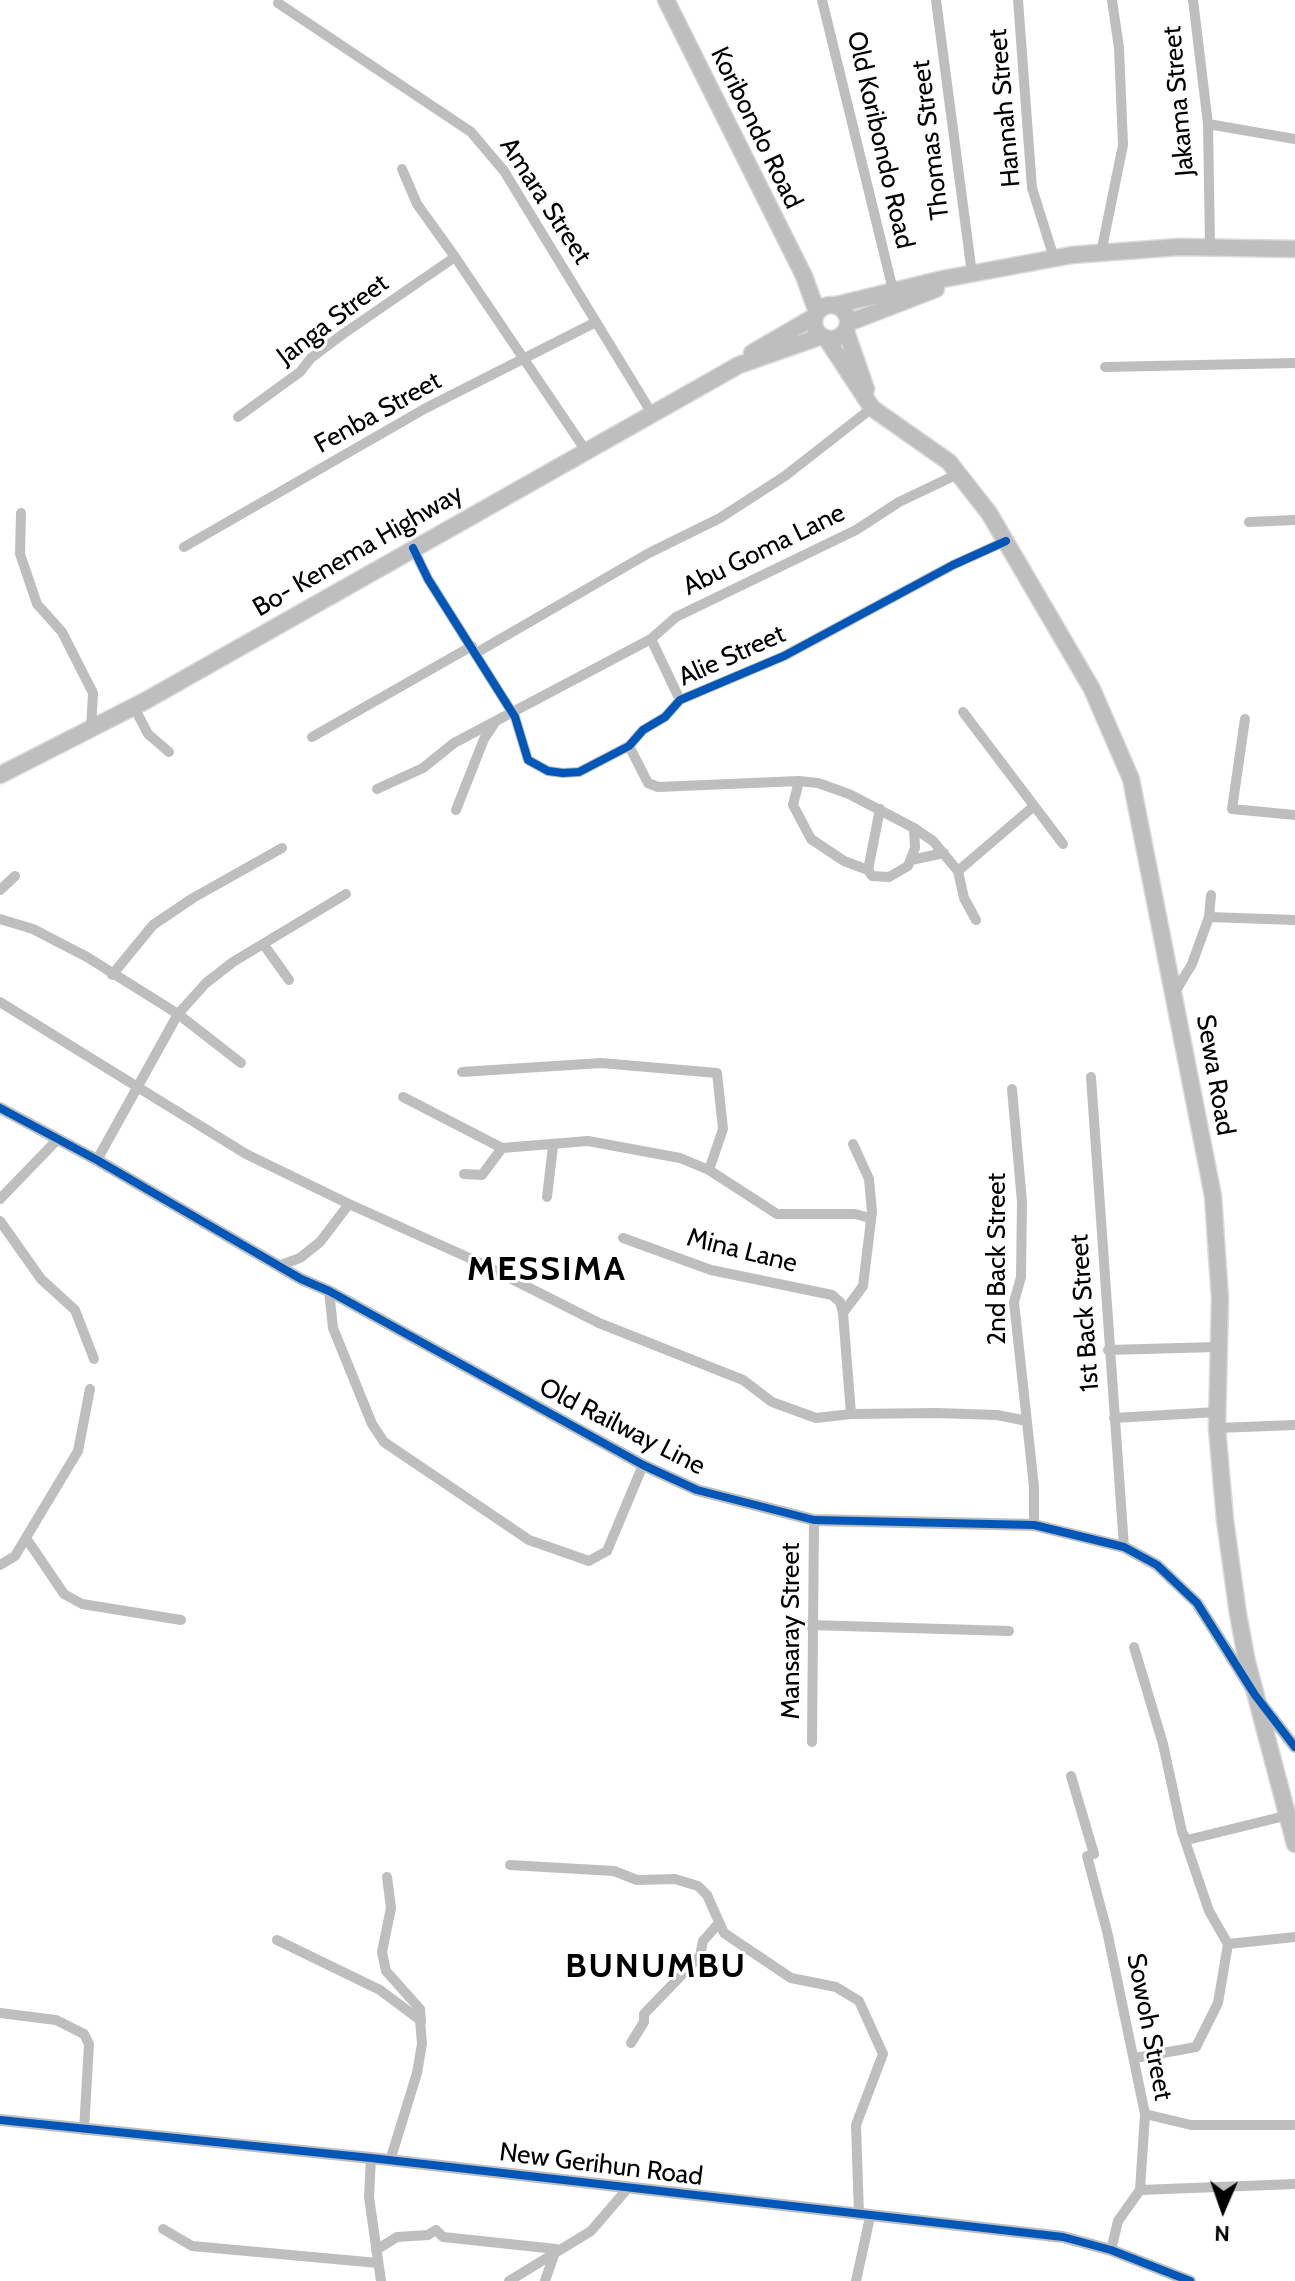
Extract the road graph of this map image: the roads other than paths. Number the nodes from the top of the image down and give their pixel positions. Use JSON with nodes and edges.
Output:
{"nodes":[{"id":1,"x":666,"y":0,"type":"edge"},
{"id":2,"x":822,"y":0,"type":"edge"},
{"id":3,"x":936,"y":0,"type":"edge"},
{"id":4,"x":1018,"y":0,"type":"edge"},
{"id":5,"x":1112,"y":0,"type":"edge"},
{"id":6,"x":1193,"y":0,"type":"edge"},
{"id":7,"x":278,"y":3,"type":"dead end"},
{"id":8,"x":1208,"y":124,"type":"junction"},
{"id":9,"x":1295,"y":139,"type":"edge"},
{"id":10,"x":402,"y":169,"type":"dead end"},
{"id":11,"x":1210,"y":246,"type":"junction"},
{"id":12,"x":1295,"y":249,"type":"edge"},
{"id":13,"x":1101,"y":253,"type":"junction"},
{"id":14,"x":455,"y":257,"type":"junction"},
{"id":15,"x":1054,"y":258,"type":"junction"},
{"id":16,"x":966,"y":275,"type":"junction"},
{"id":17,"x":893,"y":290,"type":"junction"},
{"id":18,"x":824,"y":310,"type":"junction"},
{"id":19,"x":596,"y":322,"type":"junction"},
{"id":20,"x":847,"y":327,"type":"junction"},
{"id":21,"x":824,"y":337,"type":"junction"},
{"id":22,"x":526,"y":359,"type":"junction"},
{"id":23,"x":1295,"y":363,"type":"edge"},
{"id":24,"x":739,"y":365,"type":"junction"},
{"id":25,"x":1105,"y":367,"type":"dead end"},
{"id":26,"x":871,"y":405,"type":"junction"},
{"id":27,"x":651,"y":412,"type":"junction"},
{"id":28,"x":238,"y":417,"type":"dead end"},
{"id":29,"x":586,"y":451,"type":"junction"},
{"id":30,"x":960,"y":473,"type":"junction"},
{"id":31,"x":21,"y":513,"type":"dead end"},
{"id":32,"x":1295,"y":520,"type":"edge"},
{"id":33,"x":1249,"y":522,"type":"dead end"},
{"id":34,"x":1006,"y":541,"type":"junction"},
{"id":35,"x":184,"y":547,"type":"dead end"},
{"id":36,"x":413,"y":548,"type":"junction"},
{"id":37,"x":651,"y":639,"type":"junction"},
{"id":38,"x":474,"y":650,"type":"junction"},
{"id":39,"x":680,"y":700,"type":"junction"},
{"id":40,"x":134,"y":707,"type":"junction"},
{"id":41,"x":512,"y":711,"type":"junction"},
{"id":42,"x":963,"y":712,"type":"dead end"},
{"id":43,"x":497,"y":719,"type":"junction"},
{"id":44,"x":1245,"y":719,"type":"dead end"},
{"id":45,"x":91,"y":730,"type":"junction"},
{"id":46,"x":312,"y":737,"type":"dead end"},
{"id":47,"x":629,"y":746,"type":"junction"},
{"id":48,"x":169,"y":752,"type":"dead end"},
{"id":49,"x":0,"y":775,"type":"edge"},
{"id":50,"x":799,"y":781,"type":"junction"},
{"id":51,"x":377,"y":789,"type":"dead end"},
{"id":52,"x":1034,"y":806,"type":"junction"},
{"id":53,"x":880,"y":809,"type":"junction"},
{"id":54,"x":456,"y":810,"type":"dead end"},
{"id":55,"x":1295,"y":815,"type":"edge"},
{"id":56,"x":914,"y":828,"type":"junction"},
{"id":57,"x":1063,"y":844,"type":"dead end"},
{"id":58,"x":282,"y":848,"type":"dead end"},
{"id":59,"x":944,"y":853,"type":"junction"},
{"id":60,"x":911,"y":860,"type":"junction"},
{"id":61,"x":868,"y":870,"type":"junction"},
{"id":62,"x":958,"y":871,"type":"junction"},
{"id":63,"x":15,"y":876,"type":"dead end"},
{"id":64,"x":0,"y":890,"type":"edge"},
{"id":65,"x":346,"y":894,"type":"dead end"},
{"id":66,"x":1211,"y":895,"type":"dead end"},
{"id":67,"x":1209,"y":917,"type":"junction"},
{"id":68,"x":0,"y":919,"type":"edge"},
{"id":69,"x":976,"y":920,"type":"dead end"},
{"id":70,"x":1295,"y":920,"type":"edge"},
{"id":71,"x":264,"y":945,"type":"junction"},
{"id":72,"x":112,"y":975,"type":"junction"},
{"id":73,"x":289,"y":980,"type":"dead end"},
{"id":74,"x":1175,"y":992,"type":"junction"},
{"id":75,"x":0,"y":1002,"type":"edge"},
{"id":76,"x":178,"y":1014,"type":"junction"},
{"id":77,"x":241,"y":1063,"type":"dead end"},
{"id":78,"x":462,"y":1072,"type":"dead end"},
{"id":79,"x":1091,"y":1077,"type":"dead end"},
{"id":80,"x":139,"y":1088,"type":"junction"},
{"id":81,"x":1012,"y":1089,"type":"dead end"},
{"id":82,"x":403,"y":1097,"type":"dead end"},
{"id":83,"x":0,"y":1108,"type":"edge"},
{"id":84,"x":58,"y":1139,"type":"junction"},
{"id":85,"x":853,"y":1144,"type":"dead end"},
{"id":86,"x":553,"y":1146,"type":"junction"},
{"id":87,"x":502,"y":1148,"type":"junction"},
{"id":88,"x":97,"y":1160,"type":"junction"},
{"id":89,"x":709,"y":1170,"type":"junction"},
{"id":90,"x":464,"y":1174,"type":"dead end"},
{"id":91,"x":547,"y":1197,"type":"dead end"},
{"id":92,"x":0,"y":1199,"type":"edge"},
{"id":93,"x":349,"y":1204,"type":"junction"},
{"id":94,"x":870,"y":1218,"type":"junction"},
{"id":95,"x":0,"y":1221,"type":"edge"},
{"id":96,"x":623,"y":1238,"type":"dead end"},
{"id":97,"x":278,"y":1266,"type":"junction"},
{"id":98,"x":329,"y":1291,"type":"junction"},
{"id":99,"x":843,"y":1313,"type":"junction"},
{"id":100,"x":1217,"y":1347,"type":"junction"},
{"id":101,"x":1108,"y":1350,"type":"junction"},
{"id":102,"x":94,"y":1359,"type":"dead end"},
{"id":103,"x":90,"y":1389,"type":"dead end"},
{"id":104,"x":851,"y":1414,"type":"junction"},
{"id":105,"x":1114,"y":1418,"type":"junction"},
{"id":106,"x":1217,"y":1420,"type":"junction"},
{"id":107,"x":1027,"y":1421,"type":"junction"},
{"id":108,"x":1295,"y":1425,"type":"edge"},
{"id":109,"x":643,"y":1465,"type":"junction"},
{"id":110,"x":814,"y":1520,"type":"junction"},
{"id":111,"x":1034,"y":1525,"type":"junction"},
{"id":112,"x":26,"y":1538,"type":"junction"},
{"id":113,"x":1124,"y":1547,"type":"junction"},
{"id":114,"x":0,"y":1565,"type":"edge"},
{"id":115,"x":181,"y":1620,"type":"dead end"},
{"id":116,"x":810,"y":1625,"type":"junction"},
{"id":117,"x":1009,"y":1631,"type":"dead end"},
{"id":118,"x":1134,"y":1647,"type":"dead end"},
{"id":119,"x":1255,"y":1695,"type":"junction"},
{"id":120,"x":812,"y":1742,"type":"dead end"},
{"id":121,"x":1295,"y":1747,"type":"edge"},
{"id":122,"x":1071,"y":1776,"type":"dead end"},
{"id":123,"x":1289,"y":1815,"type":"junction"},
{"id":124,"x":1182,"y":1832,"type":"junction"},
{"id":125,"x":1295,"y":1844,"type":"edge"},
{"id":126,"x":510,"y":1865,"type":"dead end"},
{"id":127,"x":387,"y":1877,"type":"dead end"},
{"id":128,"x":719,"y":1923,"type":"junction"},
{"id":129,"x":1295,"y":1937,"type":"edge"},
{"id":130,"x":277,"y":1940,"type":"dead end"},
{"id":131,"x":1228,"y":1944,"type":"junction"},
{"id":132,"x":0,"y":2013,"type":"edge"},
{"id":133,"x":422,"y":2032,"type":"junction"},
{"id":134,"x":631,"y":2043,"type":"dead end"},
{"id":135,"x":1135,"y":2058,"type":"junction"},
{"id":136,"x":1145,"y":2114,"type":"junction"},
{"id":137,"x":0,"y":2120,"type":"edge"},
{"id":138,"x":1295,"y":2125,"type":"edge"},
{"id":139,"x":84,"y":2130,"type":"junction"},
{"id":140,"x":371,"y":2158,"type":"junction"},
{"id":141,"x":390,"y":2161,"type":"junction"},
{"id":142,"x":1295,"y":2184,"type":"edge"},
{"id":143,"x":628,"y":2188,"type":"junction"},
{"id":144,"x":1140,"y":2190,"type":"junction"},
{"id":145,"x":865,"y":2216,"type":"junction"},
{"id":146,"x":163,"y":2229,"type":"dead end"},
{"id":147,"x":556,"y":2249,"type":"junction"},
{"id":148,"x":376,"y":2250,"type":"junction"},
{"id":149,"x":1111,"y":2250,"type":"junction"},
{"id":150,"x":378,"y":2263,"type":"junction"},
{"id":151,"x":381,"y":2281,"type":"edge"},
{"id":152,"x":509,"y":2281,"type":"edge"},
{"id":153,"x":545,"y":2281,"type":"edge"},
{"id":154,"x":856,"y":2281,"type":"edge"},
{"id":155,"x":1190,"y":2281,"type":"edge"}],
"edges":[{"from":1,"to":18,"type":"main road","name":"Koribondo Road"},
{"from":2,"to":17,"type":"street","name":"Old Koribondo Road"},
{"from":3,"to":16,"type":"street","name":"Thomas Street"},
{"from":4,"to":15,"type":"street","name":"Hannah Street"},
{"from":5,"to":13,"type":"street"},
{"from":6,"to":8,"type":"street","name":"Jakama Street"},
{"from":7,"to":19,"type":"street","name":"Amara Street"},
{"from":8,"to":9,"type":"street"},
{"from":8,"to":11,"type":"street","name":"Jakama Street"},
{"from":10,"to":14,"type":"street"},
{"from":11,"to":12,"type":"main road"},
{"from":11,"to":13,"type":"main road"},
{"from":13,"to":15,"type":"main road"},
{"from":14,"to":22,"type":"street"},
{"from":14,"to":28,"type":"street","name":"Janga Street"},
{"from":15,"to":16,"type":"main road"},
{"from":16,"to":17,"type":"main road"},
{"from":16,"to":20,"type":"main road"},
{"from":17,"to":18,"type":"main road"},
{"from":18,"to":20,"type":"main road"},
{"from":18,"to":21,"type":"main road"},
{"from":18,"to":24,"type":"main road"},
{"from":19,"to":22,"type":"street","name":"Fenba Street"},
{"from":19,"to":27,"type":"street","name":"Amara Street"},
{"from":20,"to":21,"type":"main road"},
{"from":20,"to":26,"type":"main road"},
{"from":21,"to":24,"type":"main road"},
{"from":21,"to":26,"type":"main road","name":"Sewa Road"},
{"from":22,"to":29,"type":"street"},
{"from":22,"to":35,"type":"street","name":"Fenba Street"},
{"from":23,"to":25,"type":"street"},
{"from":24,"to":27,"type":"main road","name":"Bo- Kenema Highway"},
{"from":26,"to":30,"type":"main road","name":"Sewa Road"},
{"from":26,"to":38,"type":"street"},
{"from":27,"to":29,"type":"main road","name":"Bo- Kenema Highway"},
{"from":29,"to":36,"type":"main road","name":"Bo- Kenema Highway"},
{"from":30,"to":34,"type":"main road","name":"Sewa Road"},
{"from":30,"to":37,"type":"street","name":"Abu Goma Lane"},
{"from":31,"to":45,"type":"street"},
{"from":32,"to":33,"type":"street"},
{"from":34,"to":39,"type":"street","name":"Alie Street"},
{"from":34,"to":74,"type":"main road","name":"Sewa Road"},
{"from":36,"to":38,"type":"street","name":"Alie Street"},
{"from":36,"to":40,"type":"main road","name":"Bo- Kenema Highway"},
{"from":37,"to":39,"type":"street"},
{"from":37,"to":41,"type":"street","name":"Abu Goma Lane"},
{"from":38,"to":41,"type":"street","name":"Alie Street"},
{"from":38,"to":46,"type":"street"},
{"from":39,"to":47,"type":"street","name":"Alie Street"},
{"from":40,"to":45,"type":"main road","name":"Bo- Kenema Highway"},
{"from":40,"to":48,"type":"street"},
{"from":41,"to":43,"type":"street","name":"Abu Goma Lane"},
{"from":41,"to":47,"type":"street","name":"Alie Street"},
{"from":42,"to":52,"type":"street"},
{"from":43,"to":51,"type":"street","name":"Abu Goma Lane"},
{"from":43,"to":54,"type":"street"},
{"from":44,"to":55,"type":"street"},
{"from":45,"to":49,"type":"main road","name":"Bo- Kenema Highway"},
{"from":47,"to":50,"type":"street"},
{"from":50,"to":53,"type":"street"},
{"from":50,"to":61,"type":"street"},
{"from":52,"to":57,"type":"street"},
{"from":52,"to":62,"type":"street"},
{"from":53,"to":56,"type":"street"},
{"from":53,"to":61,"type":"street"},
{"from":56,"to":59,"type":"street"},
{"from":56,"to":60,"type":"street"},
{"from":58,"to":72,"type":"street"},
{"from":59,"to":60,"type":"street"},
{"from":59,"to":62,"type":"street"},
{"from":60,"to":61,"type":"street"},
{"from":62,"to":69,"type":"street"},
{"from":63,"to":64,"type":"street"},
{"from":65,"to":71,"type":"street"},
{"from":66,"to":67,"type":"street"},
{"from":67,"to":70,"type":"street"},
{"from":67,"to":74,"type":"street"},
{"from":68,"to":72,"type":"street"},
{"from":71,"to":73,"type":"street"},
{"from":71,"to":76,"type":"street"},
{"from":72,"to":76,"type":"street"},
{"from":74,"to":100,"type":"main road","name":"Sewa Road"},
{"from":75,"to":80,"type":"street"},
{"from":76,"to":77,"type":"street"},
{"from":76,"to":80,"type":"street"},
{"from":78,"to":89,"type":"street"},
{"from":79,"to":101,"type":"street","name":"1st Back Street"},
{"from":80,"to":88,"type":"street"},
{"from":80,"to":93,"type":"street"},
{"from":81,"to":107,"type":"street","name":"2nd Back Street"},
{"from":82,"to":87,"type":"street"},
{"from":83,"to":84,"type":"street","name":"Old Railway Line"},
{"from":84,"to":88,"type":"street","name":"Old Railway Line"},
{"from":84,"to":92,"type":"street"},
{"from":85,"to":94,"type":"street"},
{"from":86,"to":87,"type":"street"},
{"from":86,"to":89,"type":"street"},
{"from":86,"to":91,"type":"street"},
{"from":87,"to":90,"type":"street"},
{"from":88,"to":97,"type":"street","name":"Old Railway Line"},
{"from":89,"to":94,"type":"street"},
{"from":93,"to":97,"type":"street"},
{"from":93,"to":104,"type":"street"},
{"from":94,"to":99,"type":"street"},
{"from":95,"to":102,"type":"street"},
{"from":96,"to":99,"type":"street","name":"Mina Lane"},
{"from":97,"to":98,"type":"street","name":"Old Railway Line"},
{"from":98,"to":109,"type":"street","name":"Old Railway Line"},
{"from":98,"to":109,"type":"street"},
{"from":99,"to":104,"type":"street"},
{"from":100,"to":101,"type":"street"},
{"from":100,"to":106,"type":"main road","name":"Sewa Road"},
{"from":101,"to":105,"type":"street","name":"1st Back Street"},
{"from":103,"to":112,"type":"street"},
{"from":104,"to":107,"type":"street"},
{"from":105,"to":106,"type":"street"},
{"from":105,"to":113,"type":"street","name":"1st Back Street"},
{"from":106,"to":108,"type":"street"},
{"from":106,"to":119,"type":"main road","name":"Sewa Road"},
{"from":107,"to":111,"type":"street","name":"2nd Back Street"},
{"from":109,"to":110,"type":"street","name":"Old Railway Line"},
{"from":110,"to":111,"type":"street","name":"Old Railway Line"},
{"from":110,"to":116,"type":"street","name":"Mansaray Street"},
{"from":111,"to":113,"type":"street","name":"Old Railway Line"},
{"from":112,"to":114,"type":"street"},
{"from":112,"to":115,"type":"street"},
{"from":113,"to":119,"type":"street","name":"Old Railway Line"},
{"from":116,"to":117,"type":"street"},
{"from":116,"to":120,"type":"street","name":"Mansaray Street"},
{"from":118,"to":124,"type":"street"},
{"from":119,"to":121,"type":"street","name":"Old Railway Line"},
{"from":119,"to":123,"type":"main road","name":"Sewa Road"},
{"from":122,"to":135,"type":"street","name":"Sowoh Street"},
{"from":123,"to":124,"type":"street"},
{"from":123,"to":125,"type":"main road","name":"Sewa Road"},
{"from":124,"to":131,"type":"street"},
{"from":126,"to":128,"type":"street"},
{"from":127,"to":133,"type":"street"},
{"from":128,"to":134,"type":"street"},
{"from":128,"to":145,"type":"street"},
{"from":129,"to":131,"type":"street"},
{"from":130,"to":133,"type":"street"},
{"from":131,"to":135,"type":"street"},
{"from":132,"to":139,"type":"street"},
{"from":133,"to":141,"type":"street"},
{"from":135,"to":136,"type":"street","name":"Sowoh Street"},
{"from":136,"to":138,"type":"street"},
{"from":136,"to":144,"type":"street","name":"Sowoh Street"},
{"from":137,"to":139,"type":"street","name":"New Gerihun Road"},
{"from":139,"to":140,"type":"street","name":"New Gerihun Road"},
{"from":140,"to":141,"type":"street","name":"New Gerihun Road"},
{"from":140,"to":148,"type":"street"},
{"from":141,"to":143,"type":"street","name":"New Gerihun Road"},
{"from":142,"to":144,"type":"street"},
{"from":143,"to":145,"type":"street","name":"New Gerihun Road"},
{"from":143,"to":147,"type":"street"},
{"from":144,"to":149,"type":"street"},
{"from":145,"to":149,"type":"street","name":"New Gerihun Road"},
{"from":145,"to":154,"type":"street"},
{"from":146,"to":150,"type":"street"},
{"from":147,"to":148,"type":"street"},
{"from":147,"to":152,"type":"street"},
{"from":147,"to":153,"type":"street"},
{"from":148,"to":150,"type":"street"},
{"from":149,"to":155,"type":"street","name":"New Gerihun Road"},
{"from":150,"to":151,"type":"street"}]}
